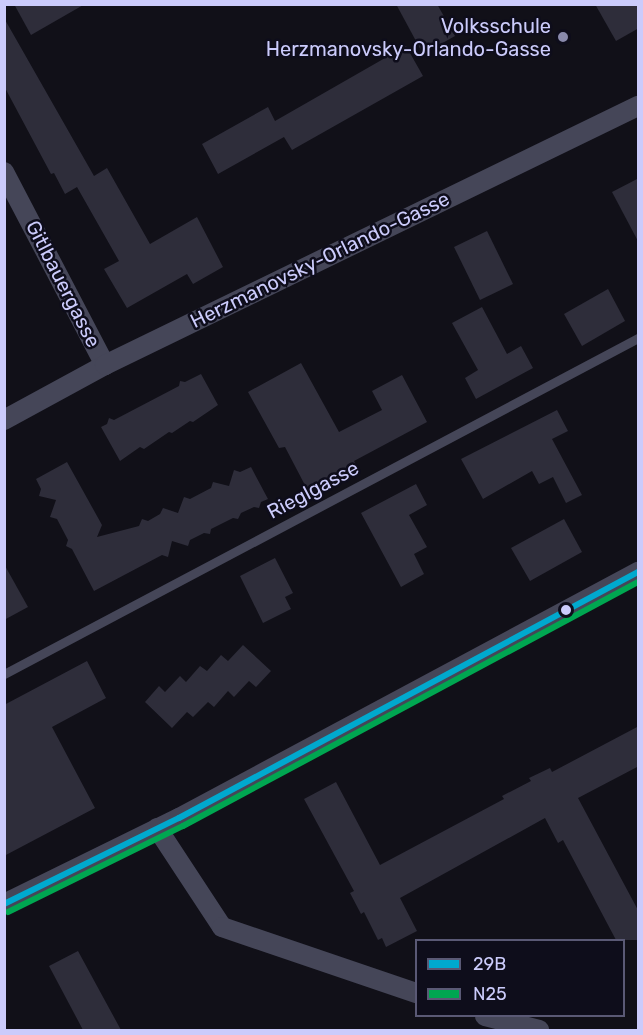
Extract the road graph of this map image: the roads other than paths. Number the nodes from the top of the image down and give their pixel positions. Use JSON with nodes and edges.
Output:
{"nodes":[{"id":1,"x":639,"y":106,"type":"edge"},
{"id":2,"x":4,"y":172,"type":"edge"},
{"id":3,"x":639,"y":338,"type":"edge"},
{"id":4,"x":105,"y":365,"type":"junction"},
{"id":5,"x":4,"y":420,"type":"edge"},
{"id":6,"x":639,"y":572,"type":"edge"},
{"id":7,"x":4,"y":674,"type":"edge"},
{"id":8,"x":157,"y":828,"type":"junction"},
{"id":9,"x":4,"y":904,"type":"edge"},
{"id":10,"x":415,"y":992,"type":"edge"},
{"id":11,"x":489,"y":1017,"type":"edge"},
{"id":12,"x":539,"y":1030,"type":"edge"}],
"edges":[{"from":1,"to":4,"type":"street","name":"Herzmanovsky-Orlando-Gasse"},
{"from":2,"to":4,"type":"street","name":"Gitlbauergasse"},
{"from":3,"to":7,"type":"lane","name":"Rieglgasse"},
{"from":4,"to":5,"type":"street","name":"Herzmanovsky-Orlando-Gasse"},
{"from":6,"to":8,"type":"street"},
{"from":8,"to":9,"type":"street"},
{"from":8,"to":10,"type":"street"},
{"from":11,"to":12,"type":"street"}]}
